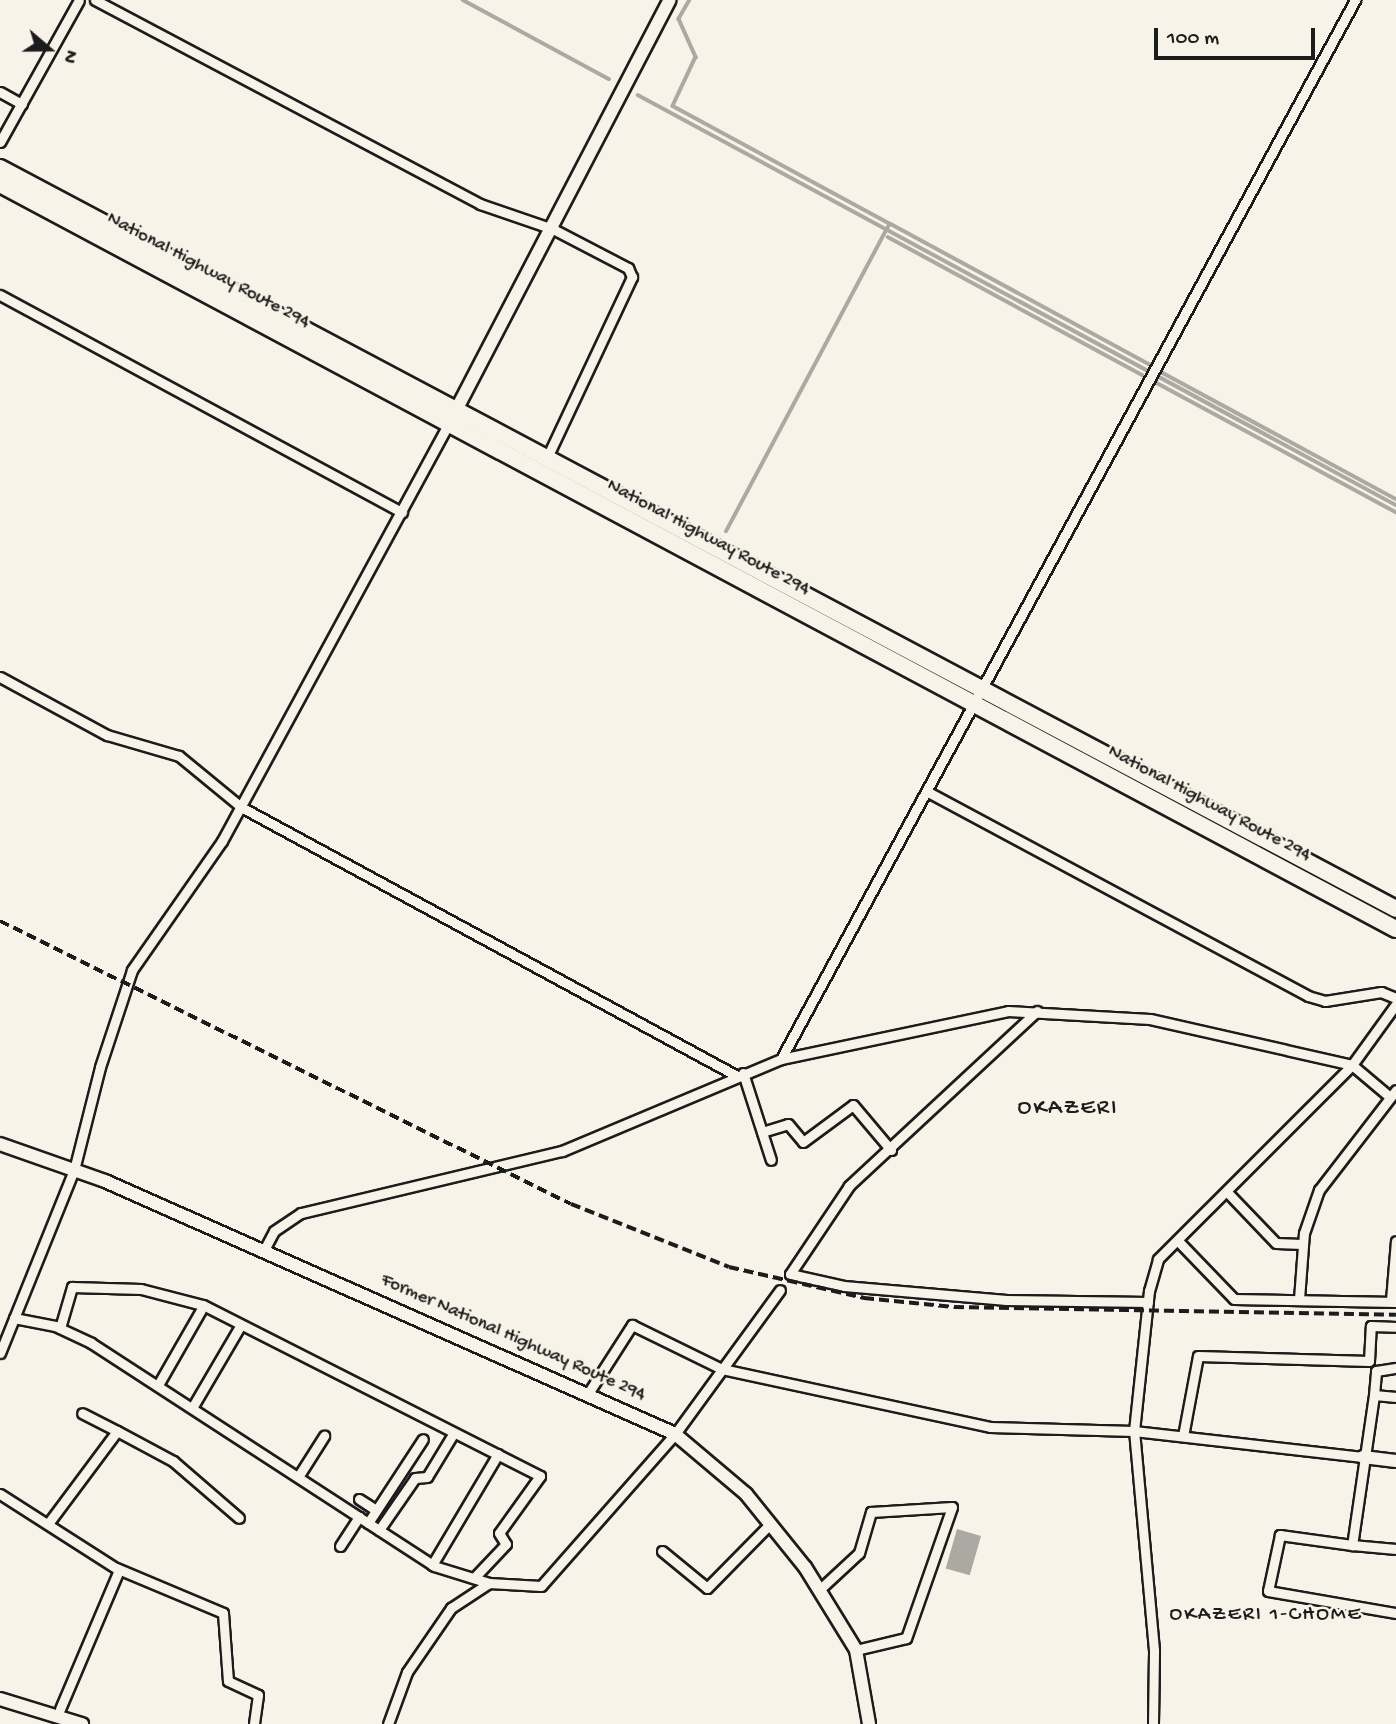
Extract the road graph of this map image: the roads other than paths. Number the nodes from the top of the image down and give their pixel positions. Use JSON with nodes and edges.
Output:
{"nodes":[{"id":1,"x":79,"y":0,"type":"edge"},
{"id":2,"x":95,"y":0,"type":"edge"},
{"id":3,"x":670,"y":0,"type":"edge"},
{"id":4,"x":1355,"y":0,"type":"edge"},
{"id":5,"x":0,"y":92,"type":"edge"},
{"id":6,"x":22,"y":104,"type":"junction"},
{"id":7,"x":0,"y":142,"type":"edge"},
{"id":8,"x":0,"y":167,"type":"edge"},
{"id":9,"x":0,"y":184,"type":"edge"},
{"id":10,"x":553,"y":229,"type":"junction"},
{"id":11,"x":0,"y":295,"type":"edge"},
{"id":12,"x":457,"y":410,"type":"junction"},
{"id":13,"x":448,"y":424,"type":"junction"},
{"id":14,"x":547,"y":458,"type":"junction"},
{"id":15,"x":402,"y":512,"type":"junction"},
{"id":16,"x":0,"y":677,"type":"edge"},
{"id":17,"x":977,"y":696,"type":"junction"},
{"id":18,"x":928,"y":792,"type":"junction"},
{"id":19,"x":241,"y":807,"type":"junction"},
{"id":20,"x":1396,"y":909,"type":"edge"},
{"id":21,"x":1396,"y":929,"type":"edge"},
{"id":22,"x":1396,"y":998,"type":"edge"},
{"id":23,"x":1396,"y":1004,"type":"edge"},
{"id":24,"x":1037,"y":1011,"type":"junction"},
{"id":25,"x":781,"y":1059,"type":"junction"},
{"id":26,"x":1352,"y":1065,"type":"junction"},
{"id":27,"x":740,"y":1074,"type":"junction"},
{"id":28,"x":1393,"y":1093,"type":"edge"},
{"id":29,"x":762,"y":1132,"type":"junction"},
{"id":30,"x":0,"y":1144,"type":"edge"},
{"id":31,"x":891,"y":1150,"type":"junction"},
{"id":32,"x":771,"y":1160,"type":"dead end"},
{"id":33,"x":74,"y":1170,"type":"junction"},
{"id":34,"x":1228,"y":1193,"type":"junction"},
{"id":35,"x":1396,"y":1241,"type":"edge"},
{"id":36,"x":1179,"y":1242,"type":"junction"},
{"id":37,"x":1303,"y":1244,"type":"junction"},
{"id":38,"x":264,"y":1250,"type":"junction"},
{"id":39,"x":780,"y":1290,"type":"dead end"},
{"id":40,"x":1299,"y":1299,"type":"junction"},
{"id":41,"x":1394,"y":1301,"type":"edge"},
{"id":42,"x":1148,"y":1302,"type":"junction"},
{"id":43,"x":201,"y":1310,"type":"dead end"},
{"id":44,"x":14,"y":1318,"type":"junction"},
{"id":45,"x":1396,"y":1327,"type":"edge"},
{"id":46,"x":60,"y":1328,"type":"junction"},
{"id":47,"x":239,"y":1328,"type":"dead end"},
{"id":48,"x":0,"y":1353,"type":"edge"},
{"id":49,"x":1369,"y":1361,"type":"junction"},
{"id":50,"x":722,"y":1368,"type":"junction"},
{"id":51,"x":1396,"y":1368,"type":"edge"},
{"id":52,"x":1376,"y":1371,"type":"junction"},
{"id":53,"x":158,"y":1385,"type":"junction"},
{"id":54,"x":589,"y":1392,"type":"junction"},
{"id":55,"x":1374,"y":1395,"type":"junction"},
{"id":56,"x":1396,"y":1397,"type":"edge"},
{"id":57,"x":192,"y":1408,"type":"junction"},
{"id":58,"x":82,"y":1413,"type":"dead end"},
{"id":59,"x":117,"y":1431,"type":"junction"},
{"id":60,"x":1134,"y":1431,"type":"junction"},
{"id":61,"x":453,"y":1434,"type":"junction"},
{"id":62,"x":676,"y":1434,"type":"junction"},
{"id":63,"x":324,"y":1436,"type":"dead end"},
{"id":64,"x":1183,"y":1436,"type":"junction"},
{"id":65,"x":424,"y":1439,"type":"dead end"},
{"id":66,"x":498,"y":1454,"type":"junction"},
{"id":67,"x":1363,"y":1457,"type":"junction"},
{"id":68,"x":1396,"y":1461,"type":"edge"},
{"id":69,"x":298,"y":1477,"type":"junction"},
{"id":70,"x":0,"y":1494,"type":"edge"},
{"id":71,"x":359,"y":1499,"type":"dead end"},
{"id":72,"x":376,"y":1510,"type":"junction"},
{"id":73,"x":359,"y":1517,"type":"junction"},
{"id":74,"x":239,"y":1518,"type":"dead end"},
{"id":75,"x":50,"y":1521,"type":"junction"},
{"id":76,"x":368,"y":1523,"type":"junction"},
{"id":77,"x":770,"y":1524,"type":"junction"},
{"id":78,"x":379,"y":1530,"type":"junction"},
{"id":79,"x":1352,"y":1545,"type":"junction"},
{"id":80,"x":340,"y":1546,"type":"dead end"},
{"id":81,"x":1396,"y":1549,"type":"edge"},
{"id":82,"x":662,"y":1551,"type":"dead end"},
{"id":83,"x":432,"y":1565,"type":"junction"},
{"id":84,"x":116,"y":1568,"type":"junction"},
{"id":85,"x":474,"y":1578,"type":"junction"},
{"id":86,"x":489,"y":1583,"type":"junction"},
{"id":87,"x":820,"y":1590,"type":"junction"},
{"id":88,"x":1396,"y":1613,"type":"edge"},
{"id":89,"x":856,"y":1650,"type":"junction"},
{"id":90,"x":0,"y":1699,"type":"edge"},
{"id":91,"x":60,"y":1709,"type":"dead end"},
{"id":92,"x":82,"y":1724,"type":"edge"},
{"id":93,"x":254,"y":1724,"type":"edge"},
{"id":94,"x":388,"y":1724,"type":"edge"},
{"id":95,"x":869,"y":1724,"type":"edge"},
{"id":96,"x":1153,"y":1724,"type":"edge"}],
"edges":[{"from":1,"to":6,"type":"street"},
{"from":2,"to":10,"type":"street"},
{"from":3,"to":10,"type":"street"},
{"from":4,"to":17,"type":"street"},
{"from":5,"to":6,"type":"street"},
{"from":6,"to":7,"type":"street"},
{"from":8,"to":12,"type":"highway","name":"National Highway Route 294"},
{"from":9,"to":13,"type":"highway","name":"National Highway Route 294"},
{"from":10,"to":12,"type":"street"},
{"from":10,"to":14,"type":"street"},
{"from":11,"to":15,"type":"street"},
{"from":12,"to":13,"type":"street"},
{"from":12,"to":14,"type":"highway","name":"National Highway Route 294"},
{"from":13,"to":15,"type":"street"},
{"from":13,"to":17,"type":"highway","name":"National Highway Route 294"},
{"from":14,"to":17,"type":"highway","name":"National Highway Route 294"},
{"from":15,"to":19,"type":"street"},
{"from":16,"to":19,"type":"street"},
{"from":17,"to":18,"type":"street"},
{"from":17,"to":20,"type":"highway","name":"National Highway Route 294"},
{"from":17,"to":21,"type":"highway","name":"National Highway Route 294"},
{"from":18,"to":22,"type":"street"},
{"from":18,"to":25,"type":"street"},
{"from":19,"to":27,"type":"street"},
{"from":19,"to":33,"type":"street"},
{"from":23,"to":26,"type":"street"},
{"from":24,"to":25,"type":"street"},
{"from":24,"to":26,"type":"street"},
{"from":24,"to":31,"type":"street"},
{"from":25,"to":27,"type":"street"},
{"from":26,"to":28,"type":"street"},
{"from":26,"to":34,"type":"street"},
{"from":27,"to":29,"type":"street"},
{"from":27,"to":38,"type":"street"},
{"from":28,"to":37,"type":"street"},
{"from":29,"to":31,"type":"street"},
{"from":29,"to":32,"type":"street"},
{"from":30,"to":33,"type":"street","name":"Former National Highway Route 294"},
{"from":31,"to":42,"type":"street"},
{"from":33,"to":38,"type":"street","name":"Former National Highway Route 294"},
{"from":33,"to":44,"type":"street"},
{"from":34,"to":36,"type":"street"},
{"from":34,"to":37,"type":"street"},
{"from":35,"to":41,"type":"street"},
{"from":36,"to":40,"type":"street"},
{"from":36,"to":42,"type":"street"},
{"from":37,"to":40,"type":"street"},
{"from":38,"to":54,"type":"street","name":"Former National Highway Route 294"},
{"from":39,"to":50,"type":"street"},
{"from":40,"to":41,"type":"street"},
{"from":42,"to":60,"type":"street"},
{"from":43,"to":53,"type":"street"},
{"from":44,"to":46,"type":"street"},
{"from":44,"to":48,"type":"street"},
{"from":45,"to":49,"type":"street"},
{"from":46,"to":53,"type":"street"},
{"from":46,"to":61,"type":"street"},
{"from":47,"to":57,"type":"street"},
{"from":49,"to":52,"type":"street"},
{"from":49,"to":64,"type":"street"},
{"from":50,"to":54,"type":"street"},
{"from":50,"to":60,"type":"street"},
{"from":50,"to":62,"type":"street"},
{"from":51,"to":52,"type":"street"},
{"from":52,"to":55,"type":"street"},
{"from":53,"to":57,"type":"street"},
{"from":54,"to":62,"type":"street","name":"Former National Highway Route 294"},
{"from":55,"to":56,"type":"street"},
{"from":55,"to":67,"type":"street"},
{"from":57,"to":69,"type":"street"},
{"from":58,"to":59,"type":"street"},
{"from":59,"to":74,"type":"street"},
{"from":59,"to":75,"type":"street"},
{"from":60,"to":64,"type":"street"},
{"from":60,"to":96,"type":"street"},
{"from":61,"to":66,"type":"street"},
{"from":61,"to":78,"type":"street"},
{"from":62,"to":77,"type":"street","name":"Former National Highway Route 294"},
{"from":62,"to":86,"type":"street"},
{"from":63,"to":69,"type":"street"},
{"from":64,"to":67,"type":"street"},
{"from":65,"to":72,"type":"street"},
{"from":66,"to":83,"type":"street"},
{"from":66,"to":85,"type":"street"},
{"from":67,"to":68,"type":"street"},
{"from":67,"to":79,"type":"street"},
{"from":69,"to":73,"type":"street"},
{"from":70,"to":75,"type":"street"},
{"from":71,"to":72,"type":"street"},
{"from":72,"to":76,"type":"street"},
{"from":73,"to":76,"type":"street"},
{"from":73,"to":80,"type":"street"},
{"from":75,"to":84,"type":"street"},
{"from":76,"to":78,"type":"street"},
{"from":77,"to":82,"type":"street"},
{"from":77,"to":87,"type":"street","name":"Former National Highway Route 294"},
{"from":78,"to":83,"type":"street"},
{"from":79,"to":81,"type":"street"},
{"from":79,"to":88,"type":"street"},
{"from":83,"to":85,"type":"street"},
{"from":84,"to":91,"type":"street"},
{"from":84,"to":93,"type":"street"},
{"from":85,"to":86,"type":"street"},
{"from":86,"to":94,"type":"street"},
{"from":87,"to":89,"type":"street","name":"Former National Highway Route 294"},
{"from":87,"to":89,"type":"street"},
{"from":89,"to":95,"type":"street","name":"Former National Highway Route 294"},
{"from":90,"to":92,"type":"street"}]}
